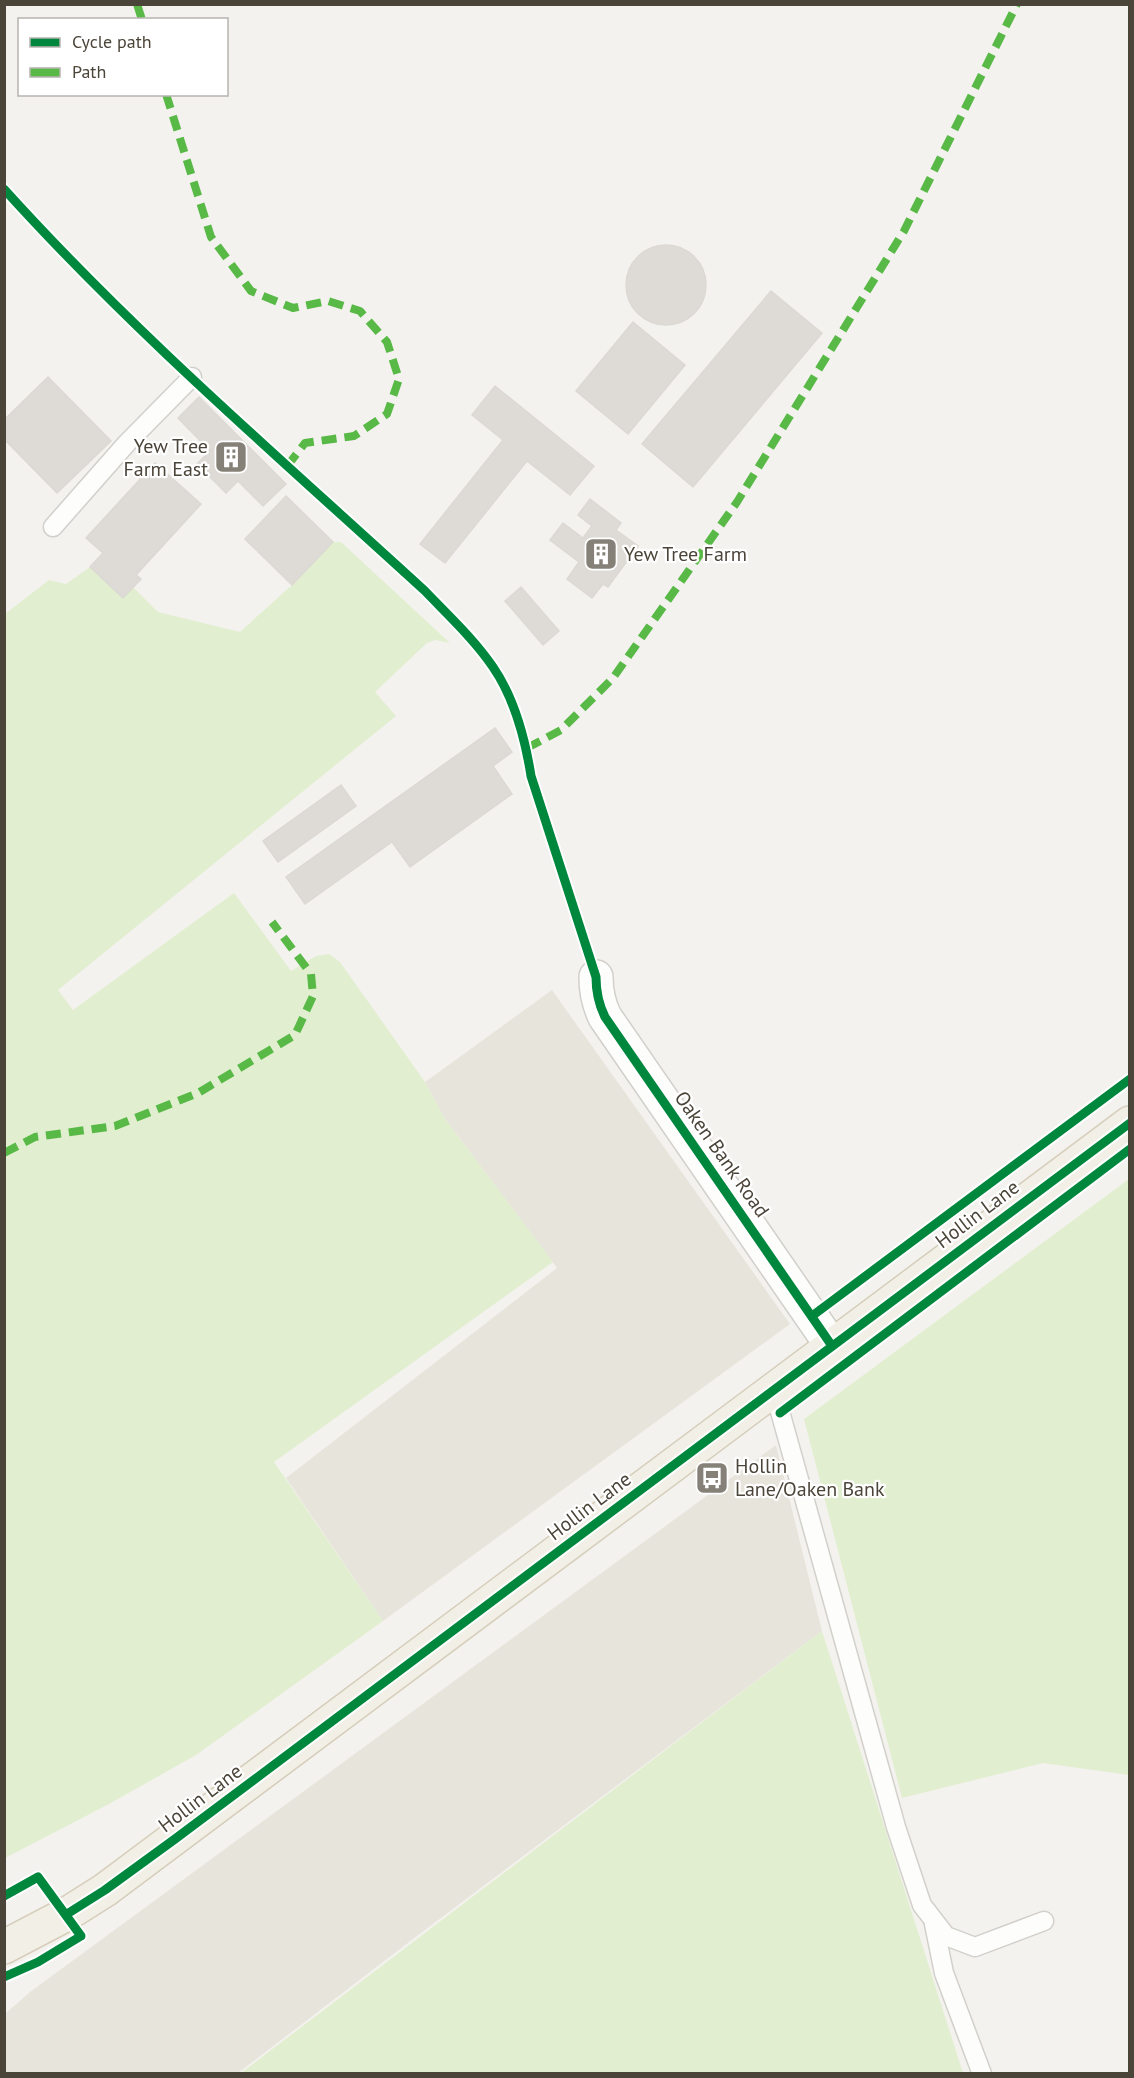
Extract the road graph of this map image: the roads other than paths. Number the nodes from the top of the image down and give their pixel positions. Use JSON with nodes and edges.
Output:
{"nodes":[{"id":1,"x":192,"y":377,"type":"dead end"},
{"id":2,"x":53,"y":527,"type":"dead end"},
{"id":3,"x":596,"y":977,"type":"dead end"},
{"id":4,"x":1130,"y":1123,"type":"edge"},
{"id":5,"x":832,"y":1346,"type":"junction"},
{"id":6,"x":774,"y":1390,"type":"junction"},
{"id":7,"x":933,"y":1920,"type":"junction"},
{"id":8,"x":1044,"y":1921,"type":"dead end"},
{"id":9,"x":4,"y":1947,"type":"edge"},
{"id":10,"x":982,"y":2073,"type":"edge"}],
"edges":[{"from":1,"to":2,"type":"lane"},
{"from":3,"to":5,"type":"street","name":"Oaken Bank Road"},
{"from":4,"to":5,"type":"main road","name":"Hollin Lane"},
{"from":5,"to":6,"type":"main road","name":"Hollin Lane"},
{"from":6,"to":7,"type":"lane"},
{"from":6,"to":9,"type":"main road","name":"Hollin Lane"},
{"from":7,"to":8,"type":"lane"},
{"from":7,"to":10,"type":"lane"}]}
